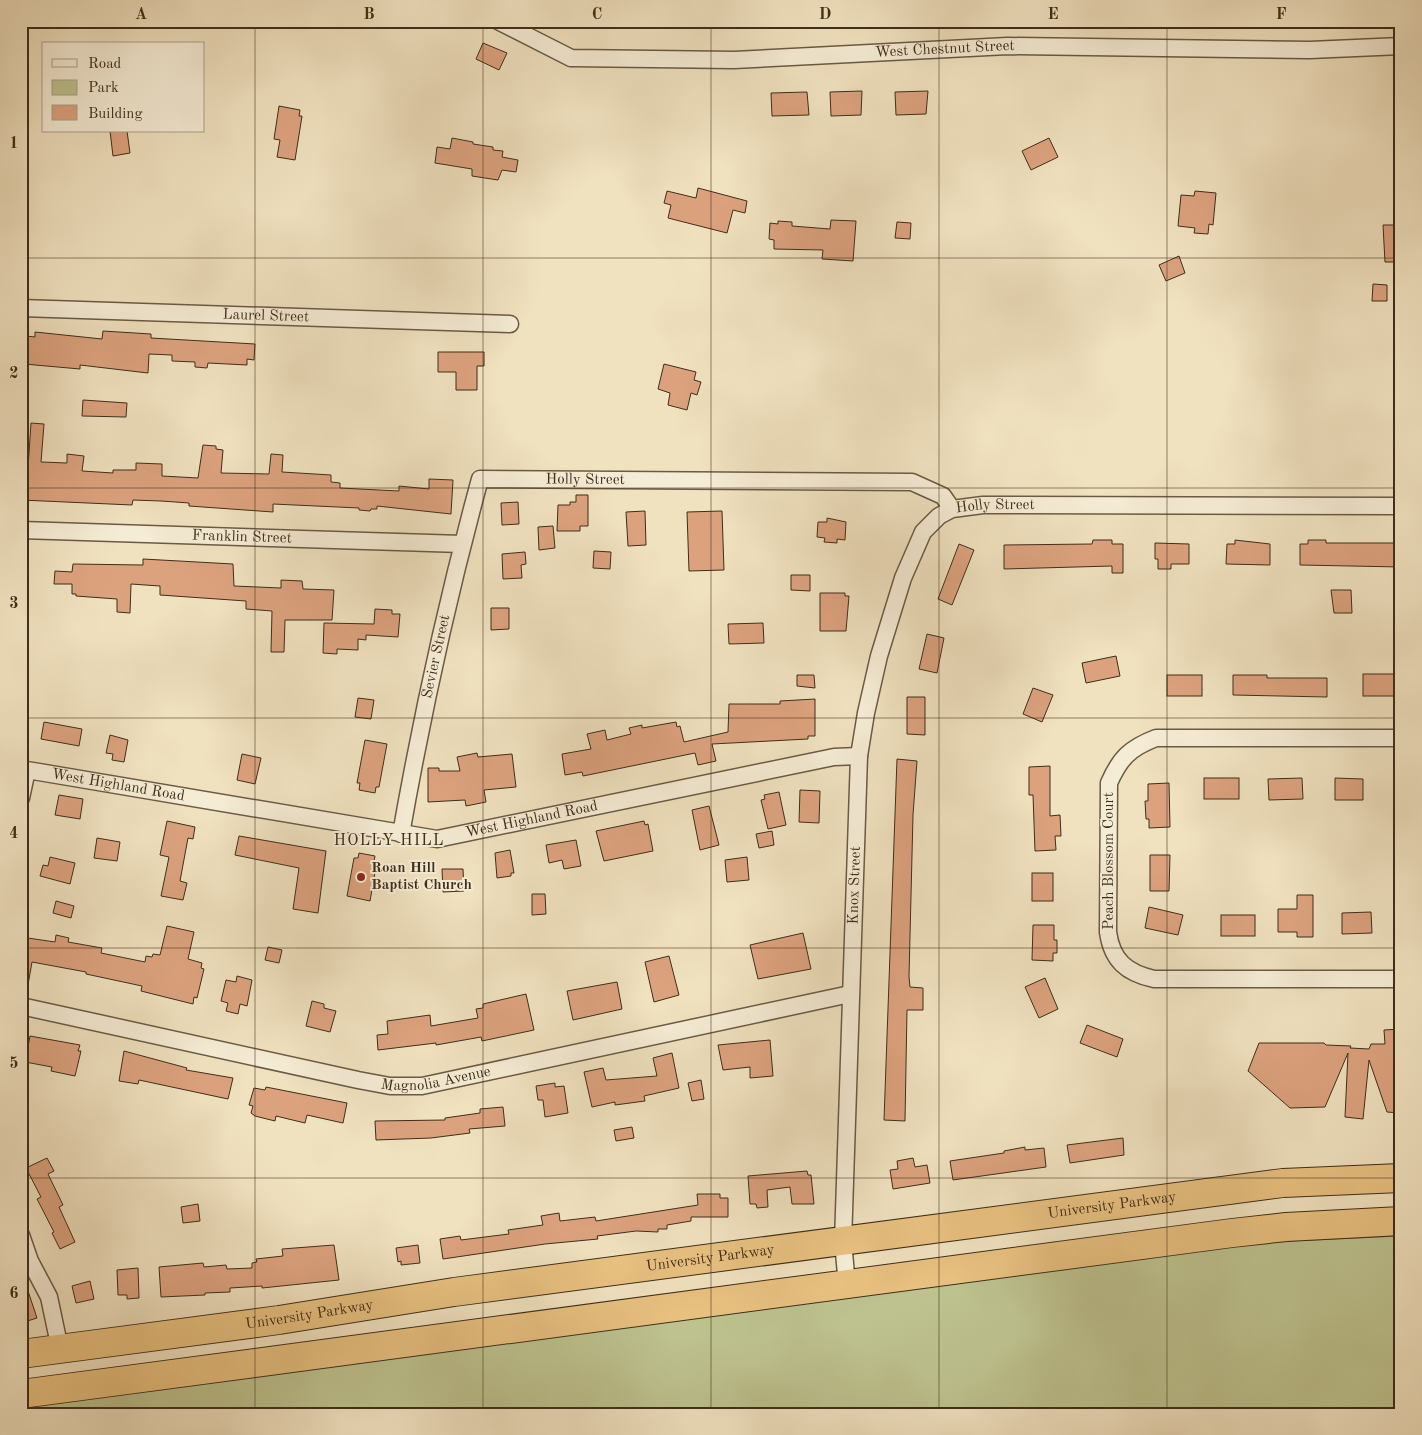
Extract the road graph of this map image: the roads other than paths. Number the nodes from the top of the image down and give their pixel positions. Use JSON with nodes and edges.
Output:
{"nodes":[{"id":1,"x":498,"y":21,"type":"edge"},
{"id":2,"x":1401,"y":46,"type":"edge"},
{"id":3,"x":21,"y":308,"type":"edge"},
{"id":4,"x":510,"y":324,"type":"dead end"},
{"id":5,"x":480,"y":479,"type":"joint"},
{"id":6,"x":1401,"y":506,"type":"edge"},
{"id":7,"x":952,"y":508,"type":"junction"},
{"id":8,"x":21,"y":530,"type":"edge"},
{"id":9,"x":462,"y":544,"type":"junction"},
{"id":10,"x":1401,"y":738,"type":"edge"},
{"id":11,"x":859,"y":756,"type":"junction"},
{"id":12,"x":21,"y":798,"type":"edge"},
{"id":13,"x":401,"y":834,"type":"junction"},
{"id":14,"x":1401,"y":979,"type":"edge"},
{"id":15,"x":850,"y":994,"type":"junction"},
{"id":16,"x":21,"y":1006,"type":"edge"},
{"id":17,"x":1401,"y":1178,"type":"edge"},
{"id":18,"x":1165,"y":1199,"type":"junction"},
{"id":19,"x":1401,"y":1221,"type":"edge"},
{"id":20,"x":21,"y":1235,"type":"edge"},
{"id":21,"x":843,"y":1242,"type":"junction"},
{"id":22,"x":1170,"y":1242,"type":"junction"},
{"id":23,"x":847,"y":1285,"type":"junction"},
{"id":24,"x":454,"y":1292,"type":"junction"},
{"id":25,"x":458,"y":1335,"type":"junction"},
{"id":26,"x":60,"y":1349,"type":"junction"},
{"id":27,"x":21,"y":1354,"type":"edge"},
{"id":28,"x":21,"y":1394,"type":"edge"}],
"edges":[{"from":1,"to":2,"type":"street","name":"West Chestnut Street"},
{"from":3,"to":4,"type":"street","name":"Laurel Street"},
{"from":5,"to":7,"type":"street","name":"Holly Street"},
{"from":5,"to":9,"type":"street","name":"Sevier Street"},
{"from":6,"to":7,"type":"street","name":"Holly Street"},
{"from":7,"to":11,"type":"street","name":"Knox Street"},
{"from":8,"to":9,"type":"street","name":"Franklin Street"},
{"from":9,"to":13,"type":"street","name":"Sevier Street"},
{"from":10,"to":14,"type":"street","name":"Peach Blossom Court"},
{"from":11,"to":13,"type":"street","name":"West Highland Road"},
{"from":11,"to":15,"type":"street","name":"Knox Street"},
{"from":12,"to":13,"type":"street","name":"West Highland Road"},
{"from":15,"to":16,"type":"street","name":"Magnolia Avenue"},
{"from":15,"to":21,"type":"street","name":"Knox Street"},
{"from":17,"to":18,"type":"highway","name":"University Parkway"},
{"from":18,"to":21,"type":"highway","name":"University Parkway"},
{"from":18,"to":22,"type":"highway"},
{"from":19,"to":22,"type":"highway"},
{"from":20,"to":26,"type":"street"},
{"from":21,"to":23,"type":"street","name":"Knox Street"},
{"from":21,"to":24,"type":"highway","name":"University Parkway"},
{"from":22,"to":23,"type":"highway"},
{"from":23,"to":25,"type":"highway"},
{"from":24,"to":25,"type":"highway"},
{"from":24,"to":26,"type":"highway","name":"University Parkway"},
{"from":25,"to":28,"type":"highway"},
{"from":26,"to":27,"type":"highway","name":"University Parkway"}]}
